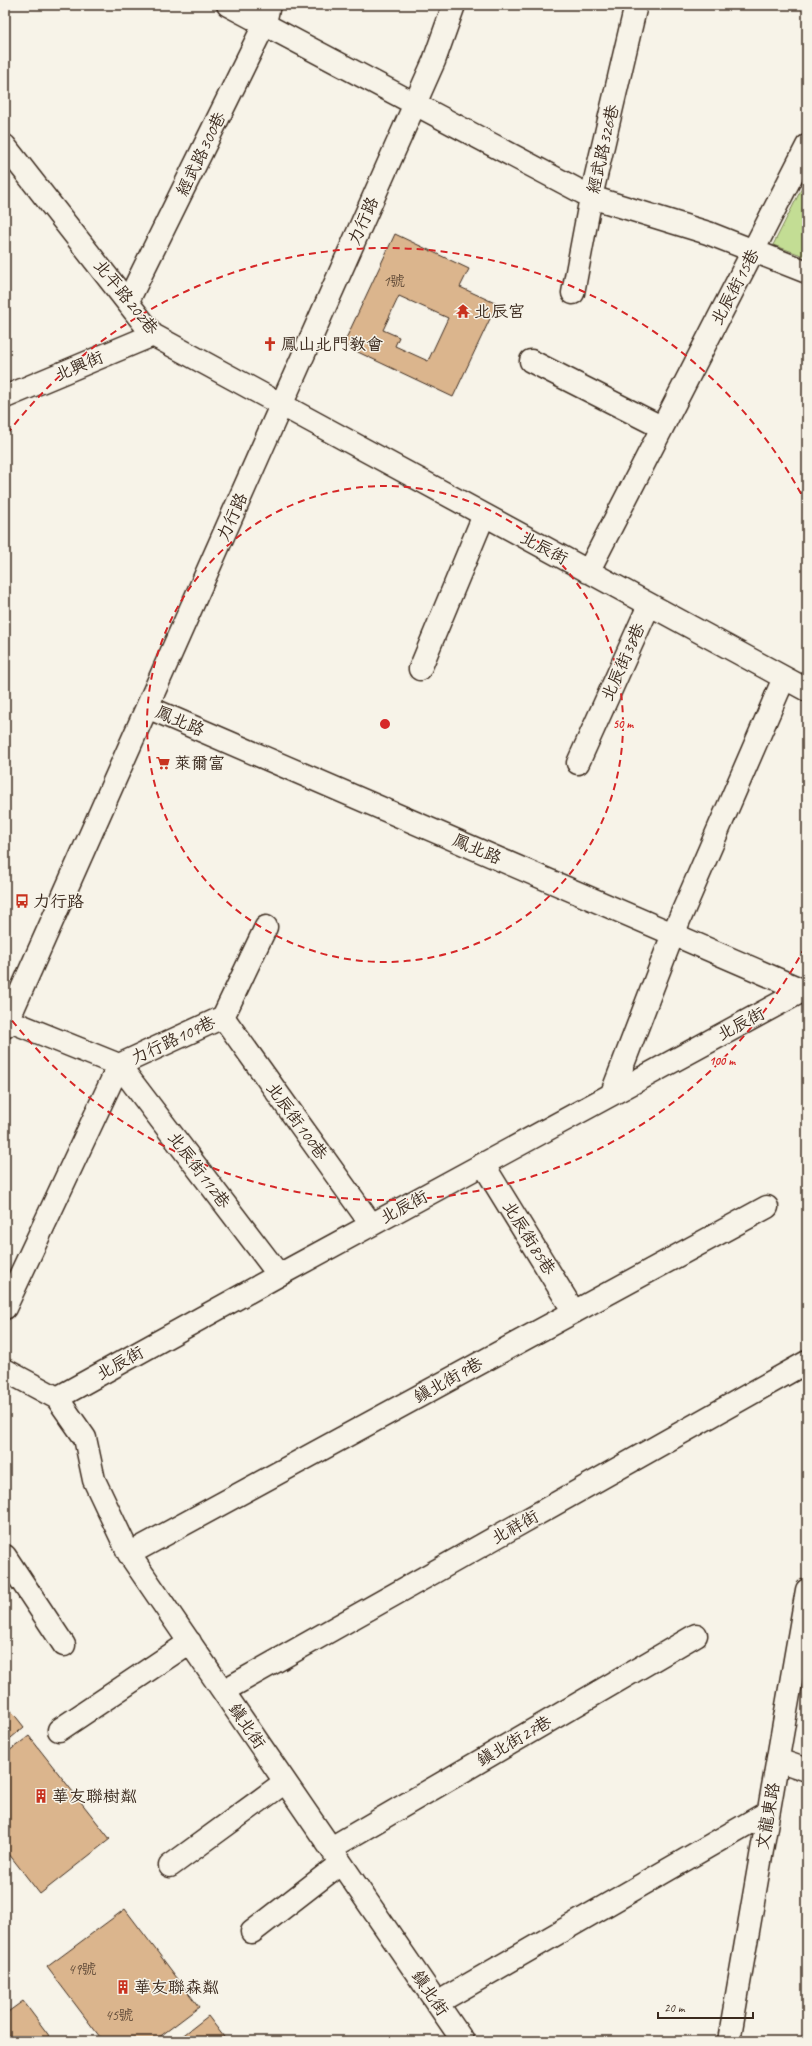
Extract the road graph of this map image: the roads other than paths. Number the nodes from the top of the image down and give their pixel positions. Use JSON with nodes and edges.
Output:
{"nodes":[{"id":1,"x":228,"y":5,"type":"edge"},
{"id":2,"x":454,"y":5,"type":"edge"},
{"id":3,"x":636,"y":5,"type":"edge"},
{"id":4,"x":267,"y":14,"type":"edge"},
{"id":5,"x":415,"y":102,"type":"junction"},
{"id":6,"x":5,"y":146,"type":"edge"},
{"id":7,"x":807,"y":146,"type":"edge"},
{"id":8,"x":591,"y":197,"type":"junction"},
{"id":9,"x":754,"y":250,"type":"junction"},
{"id":10,"x":807,"y":272,"type":"edge"},
{"id":11,"x":573,"y":293,"type":"dead end"},
{"id":12,"x":128,"y":301,"type":"junction"},
{"id":13,"x":153,"y":334,"type":"junction"},
{"id":14,"x":531,"y":361,"type":"dead end"},
{"id":15,"x":5,"y":397,"type":"edge"},
{"id":16,"x":282,"y":406,"type":"junction"},
{"id":17,"x":661,"y":427,"type":"junction"},
{"id":18,"x":484,"y":515,"type":"junction"},
{"id":19,"x":588,"y":572,"type":"junction"},
{"id":20,"x":649,"y":605,"type":"junction"},
{"id":21,"x":420,"y":669,"type":"dead end"},
{"id":22,"x":784,"y":678,"type":"junction"},
{"id":23,"x":807,"y":690,"type":"edge"},
{"id":24,"x":147,"y":707,"type":"junction"},
{"id":25,"x":578,"y":763,"type":"dead end"},
{"id":26,"x":266,"y":927,"type":"dead end"},
{"id":27,"x":673,"y":934,"type":"junction"},
{"id":28,"x":806,"y":991,"type":"edge"},
{"id":29,"x":223,"y":1017,"type":"junction"},
{"id":30,"x":6,"y":1022,"type":"edge"},
{"id":31,"x":119,"y":1065,"type":"junction"},
{"id":32,"x":612,"y":1094,"type":"junction"},
{"id":33,"x":483,"y":1164,"type":"junction"},
{"id":34,"x":766,"y":1207,"type":"dead end"},
{"id":35,"x":371,"y":1224,"type":"junction"},
{"id":36,"x":279,"y":1275,"type":"junction"},
{"id":37,"x":5,"y":1308,"type":"edge"},
{"id":38,"x":574,"y":1312,"type":"junction"},
{"id":39,"x":807,"y":1362,"type":"edge"},
{"id":40,"x":5,"y":1370,"type":"edge"},
{"id":41,"x":57,"y":1398,"type":"junction"},
{"id":42,"x":129,"y":1554,"type":"junction"},
{"id":43,"x":5,"y":1556,"type":"edge"},
{"id":44,"x":807,"y":1590,"type":"edge"},
{"id":45,"x":696,"y":1635,"type":"dead end"},
{"id":46,"x":190,"y":1642,"type":"junction"},
{"id":47,"x":64,"y":1645,"type":"dead end"},
{"id":48,"x":223,"y":1691,"type":"junction"},
{"id":49,"x":59,"y":1730,"type":"dead end"},
{"id":50,"x":778,"y":1760,"type":"junction"},
{"id":51,"x":807,"y":1770,"type":"edge"},
{"id":52,"x":286,"y":1782,"type":"junction"},
{"id":53,"x":768,"y":1812,"type":"junction"},
{"id":54,"x":336,"y":1855,"type":"junction"},
{"id":55,"x":170,"y":1866,"type":"dead end"},
{"id":56,"x":252,"y":1932,"type":"dead end"},
{"id":57,"x":437,"y":2003,"type":"junction"},
{"id":58,"x":463,"y":2041,"type":"edge"},
{"id":59,"x":729,"y":2041,"type":"edge"}],
"edges":[{"from":1,"to":4,"type":"street"},
{"from":2,"to":5,"type":"street","name":"力行路"},
{"from":3,"to":8,"type":"street","name":"經武路326巷"},
{"from":4,"to":5,"type":"street"},
{"from":4,"to":12,"type":"street","name":"經武路300巷"},
{"from":5,"to":8,"type":"street"},
{"from":5,"to":16,"type":"street","name":"力行路"},
{"from":6,"to":12,"type":"street","name":"北平路202巷"},
{"from":7,"to":9,"type":"street","name":"北辰街15巷"},
{"from":8,"to":9,"type":"street"},
{"from":8,"to":11,"type":"street","name":"經武路326巷"},
{"from":9,"to":10,"type":"street"},
{"from":9,"to":17,"type":"street","name":"北辰街15巷"},
{"from":12,"to":13,"type":"street","name":"北平路202巷"},
{"from":13,"to":15,"type":"street","name":"北興街"},
{"from":13,"to":16,"type":"street","name":"北平路202巷"},
{"from":14,"to":17,"type":"street"},
{"from":16,"to":18,"type":"street","name":"北辰街"},
{"from":16,"to":24,"type":"street","name":"力行路"},
{"from":17,"to":19,"type":"street","name":"北辰街15巷"},
{"from":18,"to":19,"type":"street","name":"北辰街"},
{"from":18,"to":21,"type":"street"},
{"from":19,"to":20,"type":"street","name":"北辰街"},
{"from":20,"to":22,"type":"street","name":"北辰街"},
{"from":20,"to":25,"type":"street","name":"北辰街38巷"},
{"from":22,"to":23,"type":"street","name":"北辰街"},
{"from":22,"to":27,"type":"street"},
{"from":24,"to":27,"type":"street","name":"鳳北路"},
{"from":24,"to":30,"type":"street","name":"力行路"},
{"from":26,"to":29,"type":"street","name":"力行路109巷"},
{"from":27,"to":28,"type":"street","name":"鳳北路"},
{"from":27,"to":32,"type":"street"},
{"from":28,"to":32,"type":"street","name":"北辰街"},
{"from":29,"to":31,"type":"street","name":"力行路109巷"},
{"from":29,"to":35,"type":"street","name":"北辰街100巷"},
{"from":30,"to":31,"type":"street","name":"力行路109巷"},
{"from":31,"to":36,"type":"street","name":"北辰街112巷"},
{"from":31,"to":37,"type":"street"},
{"from":32,"to":33,"type":"street","name":"北辰街"},
{"from":33,"to":35,"type":"street","name":"北辰街"},
{"from":33,"to":38,"type":"street","name":"北辰街85巷"},
{"from":34,"to":38,"type":"street","name":"鎮北街9巷"},
{"from":35,"to":36,"type":"street","name":"北辰街"},
{"from":36,"to":41,"type":"street","name":"北辰街"},
{"from":38,"to":42,"type":"street","name":"鎮北街9巷"},
{"from":39,"to":48,"type":"street","name":"北祥街"},
{"from":40,"to":41,"type":"street"},
{"from":41,"to":42,"type":"street","name":"鎮北街"},
{"from":42,"to":46,"type":"street","name":"鎮北街"},
{"from":43,"to":47,"type":"street"},
{"from":44,"to":50,"type":"street","name":"文龍東路"},
{"from":45,"to":54,"type":"street","name":"鎮北街27巷"},
{"from":46,"to":48,"type":"street","name":"鎮北街"},
{"from":46,"to":49,"type":"street"},
{"from":48,"to":52,"type":"street","name":"鎮北街"},
{"from":50,"to":51,"type":"street"},
{"from":50,"to":53,"type":"street","name":"文龍東路"},
{"from":52,"to":54,"type":"street","name":"鎮北街"},
{"from":52,"to":55,"type":"street"},
{"from":53,"to":57,"type":"street"},
{"from":53,"to":59,"type":"street","name":"文龍東路"},
{"from":54,"to":56,"type":"street","name":"鎮北街27巷"},
{"from":54,"to":57,"type":"street","name":"鎮北街"},
{"from":57,"to":58,"type":"street","name":"鎮北街"}]}
